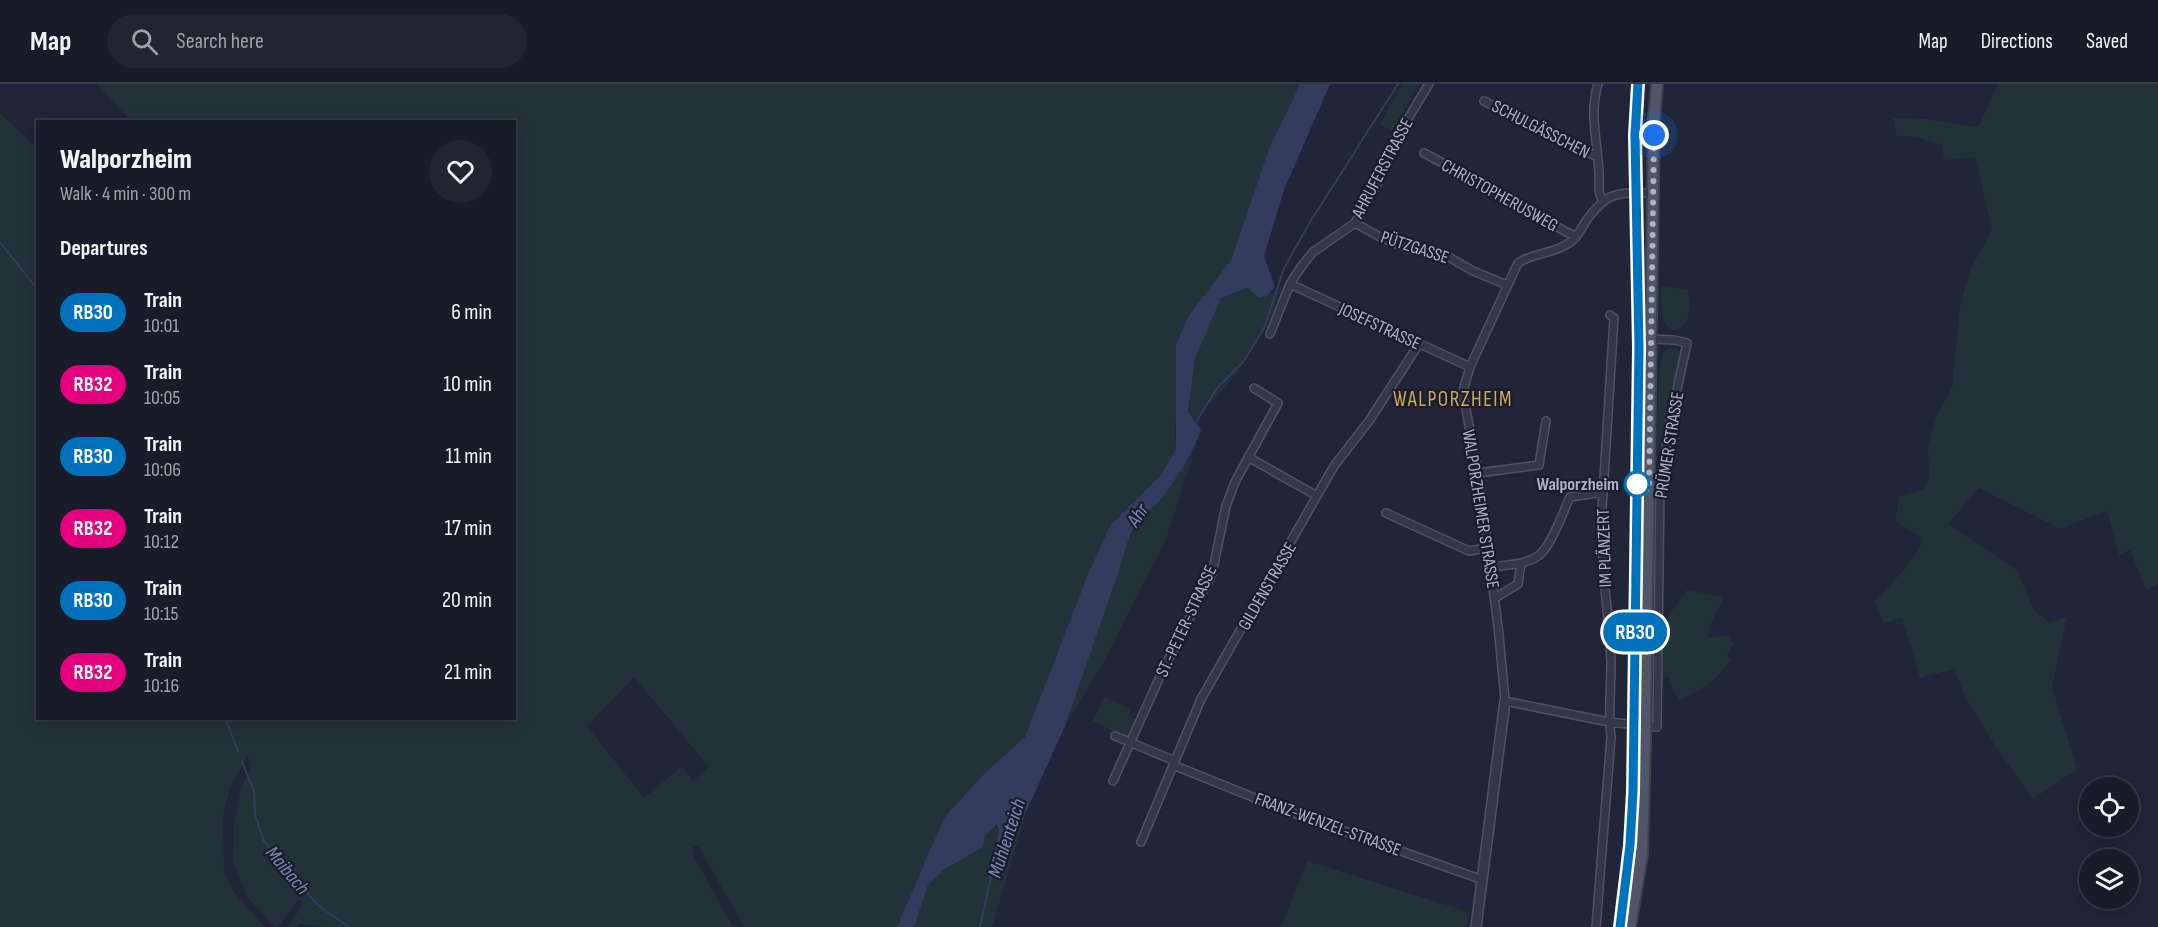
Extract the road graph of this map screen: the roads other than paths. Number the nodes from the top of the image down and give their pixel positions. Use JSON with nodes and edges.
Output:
{"nodes":[{"id":1,"x":1429,"y":84,"type":"edge"},
{"id":2,"x":1598,"y":84,"type":"edge"},
{"id":3,"x":1658,"y":84,"type":"edge"},
{"id":4,"x":1484,"y":100,"type":"dead end"},
{"id":5,"x":1424,"y":153,"type":"dead end"},
{"id":6,"x":1598,"y":157,"type":"junction"},
{"id":7,"x":1653,"y":193,"type":"junction"},
{"id":8,"x":1602,"y":200,"type":"junction"},
{"id":9,"x":1355,"y":223,"type":"junction"},
{"id":10,"x":1576,"y":237,"type":"junction"},
{"id":11,"x":1293,"y":285,"type":"junction"},
{"id":12,"x":1508,"y":285,"type":"junction"},
{"id":13,"x":1610,"y":315,"type":"dead end"},
{"id":14,"x":1270,"y":334,"type":"dead end"},
{"id":15,"x":1651,"y":339,"type":"junction"},
{"id":16,"x":1419,"y":344,"type":"junction"},
{"id":17,"x":1470,"y":367,"type":"junction"},
{"id":18,"x":1254,"y":388,"type":"dead end"},
{"id":19,"x":1546,"y":421,"type":"dead end"},
{"id":20,"x":1248,"y":458,"type":"junction"},
{"id":21,"x":1478,"y":472,"type":"junction"},
{"id":22,"x":1603,"y":492,"type":"junction"},
{"id":23,"x":1317,"y":496,"type":"junction"},
{"id":24,"x":1386,"y":513,"type":"dead end"},
{"id":25,"x":1488,"y":548,"type":"junction"},
{"id":26,"x":1521,"y":563,"type":"junction"},
{"id":27,"x":1491,"y":567,"type":"junction"},
{"id":28,"x":1495,"y":598,"type":"junction"},
{"id":29,"x":1505,"y":701,"type":"junction"},
{"id":30,"x":1609,"y":722,"type":"junction"},
{"id":31,"x":1114,"y":736,"type":"dead end"},
{"id":32,"x":1130,"y":743,"type":"junction"},
{"id":33,"x":1174,"y":763,"type":"junction"},
{"id":34,"x":1113,"y":781,"type":"dead end"},
{"id":35,"x":1141,"y":842,"type":"dead end"},
{"id":36,"x":1483,"y":880,"type":"junction"},
{"id":37,"x":1476,"y":927,"type":"edge"},
{"id":38,"x":1596,"y":927,"type":"edge"},
{"id":39,"x":1630,"y":927,"type":"edge"}],
"edges":[{"from":1,"to":9,"type":"street","name":"AHRUFERSTRASSE"},
{"from":2,"to":6,"type":"street"},
{"from":3,"to":7,"type":"main road"},
{"from":4,"to":6,"type":"street","name":"SCHULGÄSSCHEN"},
{"from":5,"to":10,"type":"street","name":"CHRISTOPHERUSWEG"},
{"from":6,"to":8,"type":"street"},
{"from":7,"to":8,"type":"street"},
{"from":7,"to":15,"type":"main road"},
{"from":8,"to":10,"type":"street","name":"WALPORZHEIMER STRASSE"},
{"from":9,"to":11,"type":"street","name":"AHRUFERSTRASSE"},
{"from":9,"to":12,"type":"street","name":"PÜTZGASSE"},
{"from":10,"to":12,"type":"street","name":"WALPORZHEIMER STRASSE"},
{"from":11,"to":14,"type":"street","name":"AHRUFERSTRASSE"},
{"from":11,"to":16,"type":"street","name":"JOSEFSTRASSE"},
{"from":12,"to":17,"type":"street","name":"WALPORZHEIMER STRASSE"},
{"from":13,"to":22,"type":"street","name":"IM PLÄNZERT"},
{"from":15,"to":30,"type":"street","name":"PRÜMER STRASSE"},
{"from":15,"to":39,"type":"main road","bridge":true},
{"from":16,"to":17,"type":"street","name":"JOSEFSTRASSE"},
{"from":16,"to":23,"type":"street","name":"GILDENSTRASSE"},
{"from":17,"to":21,"type":"street","name":"WALPORZHEIMER STRASSE"},
{"from":18,"to":20,"type":"street","name":"ST.-PETER-STRASSE"},
{"from":19,"to":21,"type":"street"},
{"from":20,"to":23,"type":"street"},
{"from":20,"to":32,"type":"street","name":"ST.-PETER-STRASSE"},
{"from":21,"to":25,"type":"street","name":"WALPORZHEIMER STRASSE"},
{"from":22,"to":26,"type":"street"},
{"from":22,"to":30,"type":"street","name":"IM PLÄNZERT"},
{"from":23,"to":33,"type":"street","name":"GILDENSTRASSE"},
{"from":24,"to":25,"type":"street"},
{"from":25,"to":27,"type":"street","name":"WALPORZHEIMER STRASSE"},
{"from":26,"to":27,"type":"street"},
{"from":26,"to":28,"type":"street"},
{"from":27,"to":28,"type":"street","name":"WALPORZHEIMER STRASSE"},
{"from":28,"to":29,"type":"street","name":"WALPORZHEIMER STRASSE"},
{"from":29,"to":30,"type":"street"},
{"from":29,"to":36,"type":"street","name":"WALPORZHEIMER STRASSE"},
{"from":30,"to":38,"type":"street","name":"IM PLÄNZERT"},
{"from":31,"to":32,"type":"street","name":"FRANZ-WENZEL-STRASSE"},
{"from":32,"to":33,"type":"street","name":"FRANZ-WENZEL-STRASSE"},
{"from":32,"to":34,"type":"street","name":"ST.-PETER-STRASSE"},
{"from":33,"to":35,"type":"street","name":"GILDENSTRASSE"},
{"from":33,"to":36,"type":"street","name":"FRANZ-WENZEL-STRASSE"},
{"from":36,"to":37,"type":"street","name":"WALPORZHEIMER STRASSE"}]}
